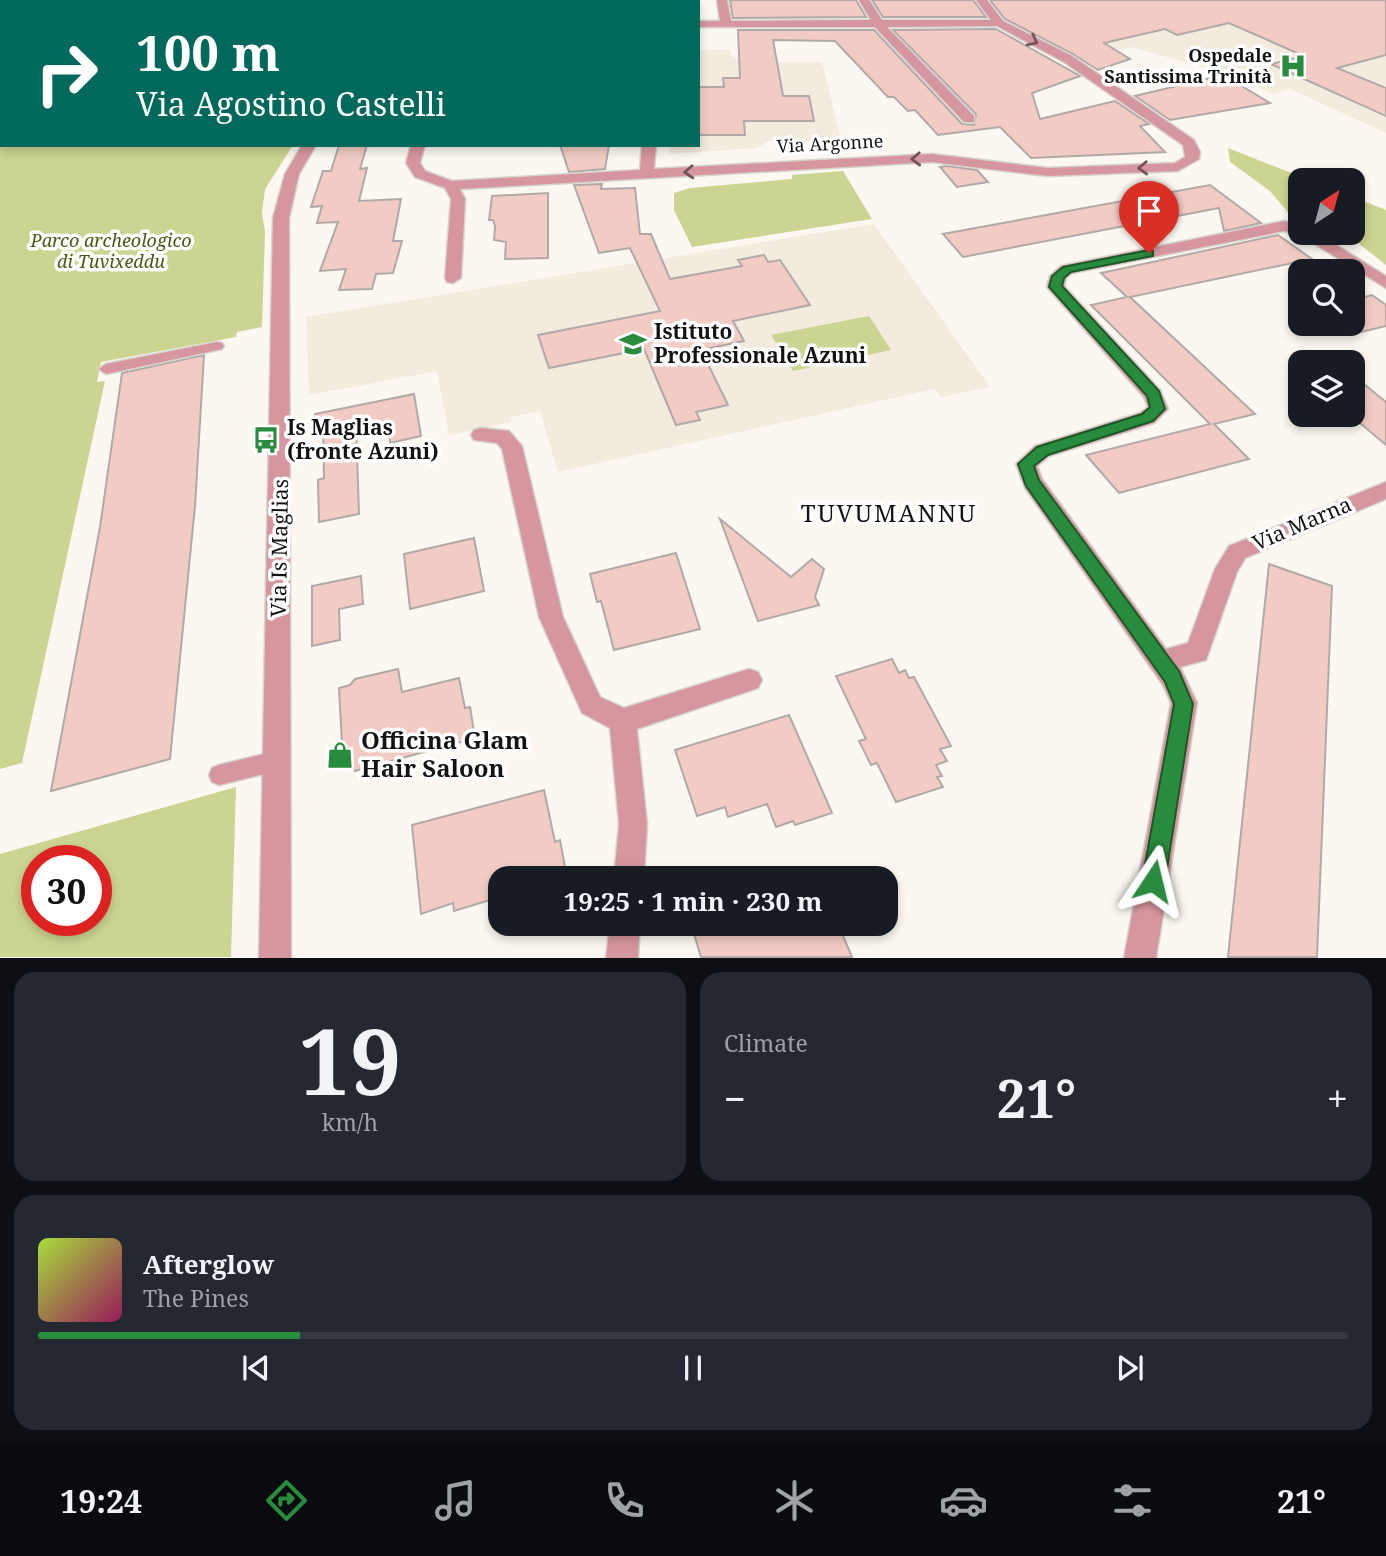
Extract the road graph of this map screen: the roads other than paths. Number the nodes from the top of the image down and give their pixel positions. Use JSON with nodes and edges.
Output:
{"nodes":[{"id":1,"x":722,"y":0,"type":"edge"},
{"id":2,"x":864,"y":0,"type":"edge"},
{"id":3,"x":981,"y":0,"type":"edge"},
{"id":4,"x":999,"y":23,"type":"junction"},
{"id":5,"x":700,"y":24,"type":"edge"},
{"id":6,"x":726,"y":24,"type":"junction"},
{"id":7,"x":879,"y":25,"type":"junction"},
{"id":8,"x":970,"y":119,"type":"dead end"},
{"id":9,"x":309,"y":147,"type":"edge"},
{"id":10,"x":417,"y":147,"type":"edge"},
{"id":11,"x":649,"y":147,"type":"edge"},
{"id":12,"x":648,"y":174,"type":"junction"},
{"id":13,"x":451,"y":185,"type":"junction"},
{"id":14,"x":1288,"y":227,"type":"edge"},
{"id":15,"x":1326,"y":245,"type":"edge"},
{"id":16,"x":453,"y":278,"type":"dead end"},
{"id":17,"x":1386,"y":283,"type":"edge"},
{"id":18,"x":217,"y":346,"type":"dead end"},
{"id":19,"x":106,"y":369,"type":"dead end"},
{"id":20,"x":481,"y":435,"type":"dead end"},
{"id":21,"x":1386,"y":489,"type":"edge"},
{"id":22,"x":1161,"y":661,"type":"junction"},
{"id":23,"x":749,"y":680,"type":"dead end"},
{"id":24,"x":623,"y":721,"type":"junction"},
{"id":25,"x":277,"y":761,"type":"junction"},
{"id":26,"x":219,"y":775,"type":"dead end"},
{"id":27,"x":630,"y":866,"type":"edge"},
{"id":28,"x":624,"y":936,"type":"edge"},
{"id":29,"x":275,"y":957,"type":"edge"},
{"id":30,"x":622,"y":957,"type":"edge"},
{"id":31,"x":1140,"y":957,"type":"edge"}],
"edges":[{"from":1,"to":6,"type":"street"},
{"from":2,"to":7,"type":"street"},
{"from":3,"to":4,"type":"street"},
{"from":4,"to":7,"type":"street"},
{"from":4,"to":12,"type":"street","name":"Via Argonne","one_way":true},
{"from":5,"to":6,"type":"street"},
{"from":6,"to":7,"type":"street"},
{"from":7,"to":8,"type":"street"},
{"from":9,"to":25,"type":"street","name":"Via Is Maglias"},
{"from":10,"to":13,"type":"street"},
{"from":11,"to":12,"type":"street"},
{"from":12,"to":13,"type":"street","name":"Via Argonne"},
{"from":13,"to":16,"type":"street"},
{"from":14,"to":22,"type":"street"},
{"from":15,"to":17,"type":"street"},
{"from":18,"to":19,"type":"lane"},
{"from":20,"to":24,"type":"street"},
{"from":21,"to":22,"type":"street","name":"Via Marna"},
{"from":22,"to":31,"type":"street"},
{"from":23,"to":24,"type":"street"},
{"from":24,"to":27,"type":"street"},
{"from":25,"to":26,"type":"lane"},
{"from":25,"to":29,"type":"street","name":"Via Is Maglias"},
{"from":28,"to":30,"type":"street"}]}
